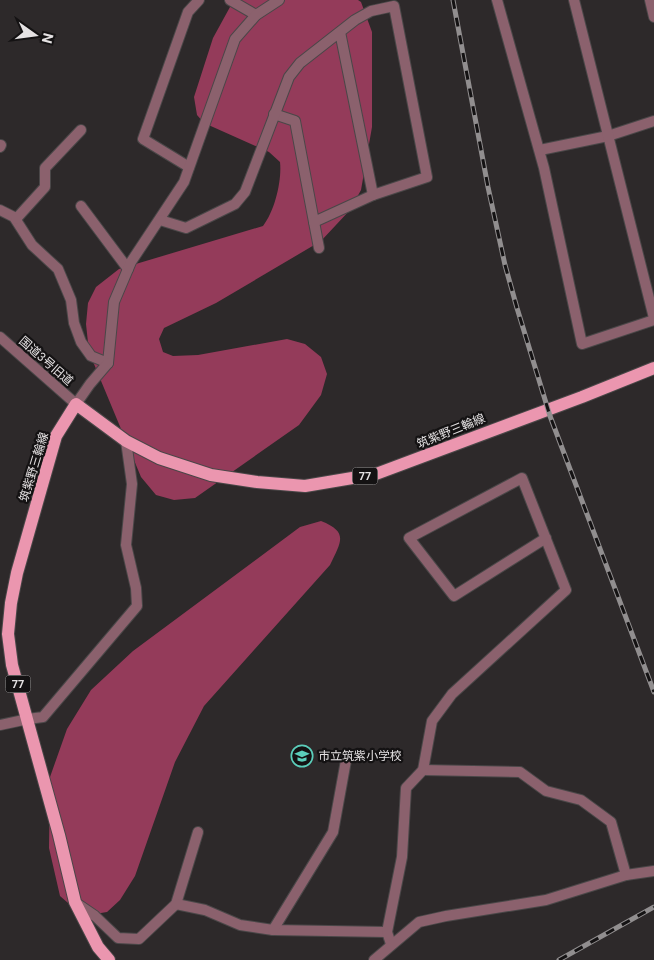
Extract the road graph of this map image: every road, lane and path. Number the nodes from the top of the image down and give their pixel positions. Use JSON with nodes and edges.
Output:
{"nodes":[{"id":1,"x":199,"y":0,"type":"edge"},
{"id":2,"x":230,"y":0,"type":"edge"},
{"id":3,"x":279,"y":0,"type":"edge"},
{"id":4,"x":497,"y":0,"type":"edge"},
{"id":5,"x":574,"y":0,"type":"edge"},
{"id":6,"x":650,"y":0,"type":"edge"},
{"id":7,"x":393,"y":3,"type":"edge"},
{"id":8,"x":256,"y":15,"type":"junction"},
{"id":9,"x":654,"y":17,"type":"edge"},
{"id":10,"x":340,"y":32,"type":"junction"},
{"id":11,"x":274,"y":114,"type":"junction"},
{"id":12,"x":654,"y":121,"type":"edge"},
{"id":13,"x":81,"y":130,"type":"dead end"},
{"id":14,"x":608,"y":136,"type":"junction"},
{"id":15,"x":540,"y":150,"type":"junction"},
{"id":16,"x":189,"y":167,"type":"junction"},
{"id":17,"x":373,"y":195,"type":"junction"},
{"id":18,"x":81,"y":206,"type":"dead end"},
{"id":19,"x":0,"y":210,"type":"edge"},
{"id":20,"x":16,"y":220,"type":"junction"},
{"id":21,"x":160,"y":220,"type":"junction"},
{"id":22,"x":314,"y":222,"type":"junction"},
{"id":23,"x":319,"y":248,"type":"dead end"},
{"id":24,"x":128,"y":269,"type":"junction"},
{"id":25,"x":654,"y":319,"type":"edge"},
{"id":26,"x":0,"y":337,"type":"edge"},
{"id":27,"x":108,"y":363,"type":"junction"},
{"id":28,"x":654,"y":368,"type":"edge"},
{"id":29,"x":76,"y":404,"type":"junction"},
{"id":30,"x":126,"y":441,"type":"junction"},
{"id":31,"x":546,"y":538,"type":"junction"},
{"id":32,"x":28,"y":719,"type":"junction"},
{"id":33,"x":0,"y":725,"type":"edge"},
{"id":34,"x":347,"y":755,"type":"dead end"},
{"id":35,"x":423,"y":770,"type":"junction"},
{"id":36,"x":198,"y":832,"type":"dead end"},
{"id":37,"x":654,"y":871,"type":"edge"},
{"id":38,"x":626,"y":875,"type":"junction"},
{"id":39,"x":75,"y":902,"type":"junction"},
{"id":40,"x":176,"y":904,"type":"junction"},
{"id":41,"x":273,"y":930,"type":"junction"},
{"id":42,"x":387,"y":932,"type":"junction"},
{"id":43,"x":391,"y":944,"type":"junction"},
{"id":44,"x":109,"y":960,"type":"edge"},
{"id":45,"x":374,"y":960,"type":"edge"}],
"edges":[{"from":1,"to":16,"type":"street"},
{"from":2,"to":8,"type":"street"},
{"from":3,"to":8,"type":"street"},
{"from":4,"to":15,"type":"street"},
{"from":5,"to":14,"type":"street"},
{"from":6,"to":9,"type":"street"},
{"from":7,"to":10,"type":"street"},
{"from":7,"to":17,"type":"street"},
{"from":8,"to":16,"type":"street"},
{"from":10,"to":11,"type":"street"},
{"from":10,"to":17,"type":"street"},
{"from":11,"to":21,"type":"street"},
{"from":11,"to":22,"type":"street"},
{"from":12,"to":14,"type":"street"},
{"from":13,"to":20,"type":"street"},
{"from":14,"to":15,"type":"street"},
{"from":14,"to":25,"type":"street"},
{"from":15,"to":25,"type":"street"},
{"from":16,"to":21,"type":"street"},
{"from":17,"to":22,"type":"street"},
{"from":18,"to":24,"type":"street"},
{"from":19,"to":20,"type":"street"},
{"from":20,"to":27,"type":"street"},
{"from":21,"to":24,"type":"street"},
{"from":22,"to":23,"type":"street"},
{"from":24,"to":27,"type":"street"},
{"from":26,"to":29,"type":"street","name":"国道3号旧道"},
{"from":27,"to":29,"type":"street"},
{"from":28,"to":30,"type":"main road","name":"筑紫野三輪線","number":"77"},
{"from":29,"to":30,"type":"main road","name":"筑紫野三輪線","number":"77"},
{"from":29,"to":32,"type":"main road","name":"筑紫野三輪線","number":"77"},
{"from":30,"to":32,"type":"street"},
{"from":31,"to":31,"type":"street"},
{"from":31,"to":35,"type":"street"},
{"from":32,"to":33,"type":"street"},
{"from":32,"to":39,"type":"main road","name":"筑紫野三輪線","number":"77"},
{"from":34,"to":41,"type":"street"},
{"from":35,"to":38,"type":"street"},
{"from":35,"to":42,"type":"street"},
{"from":36,"to":40,"type":"street"},
{"from":37,"to":38,"type":"street"},
{"from":38,"to":43,"type":"street"},
{"from":39,"to":40,"type":"street"},
{"from":39,"to":44,"type":"main road","name":"筑紫野三輪線","number":"77"},
{"from":40,"to":41,"type":"street"},
{"from":41,"to":42,"type":"street"},
{"from":42,"to":43,"type":"street"},
{"from":43,"to":45,"type":"street"}]}
